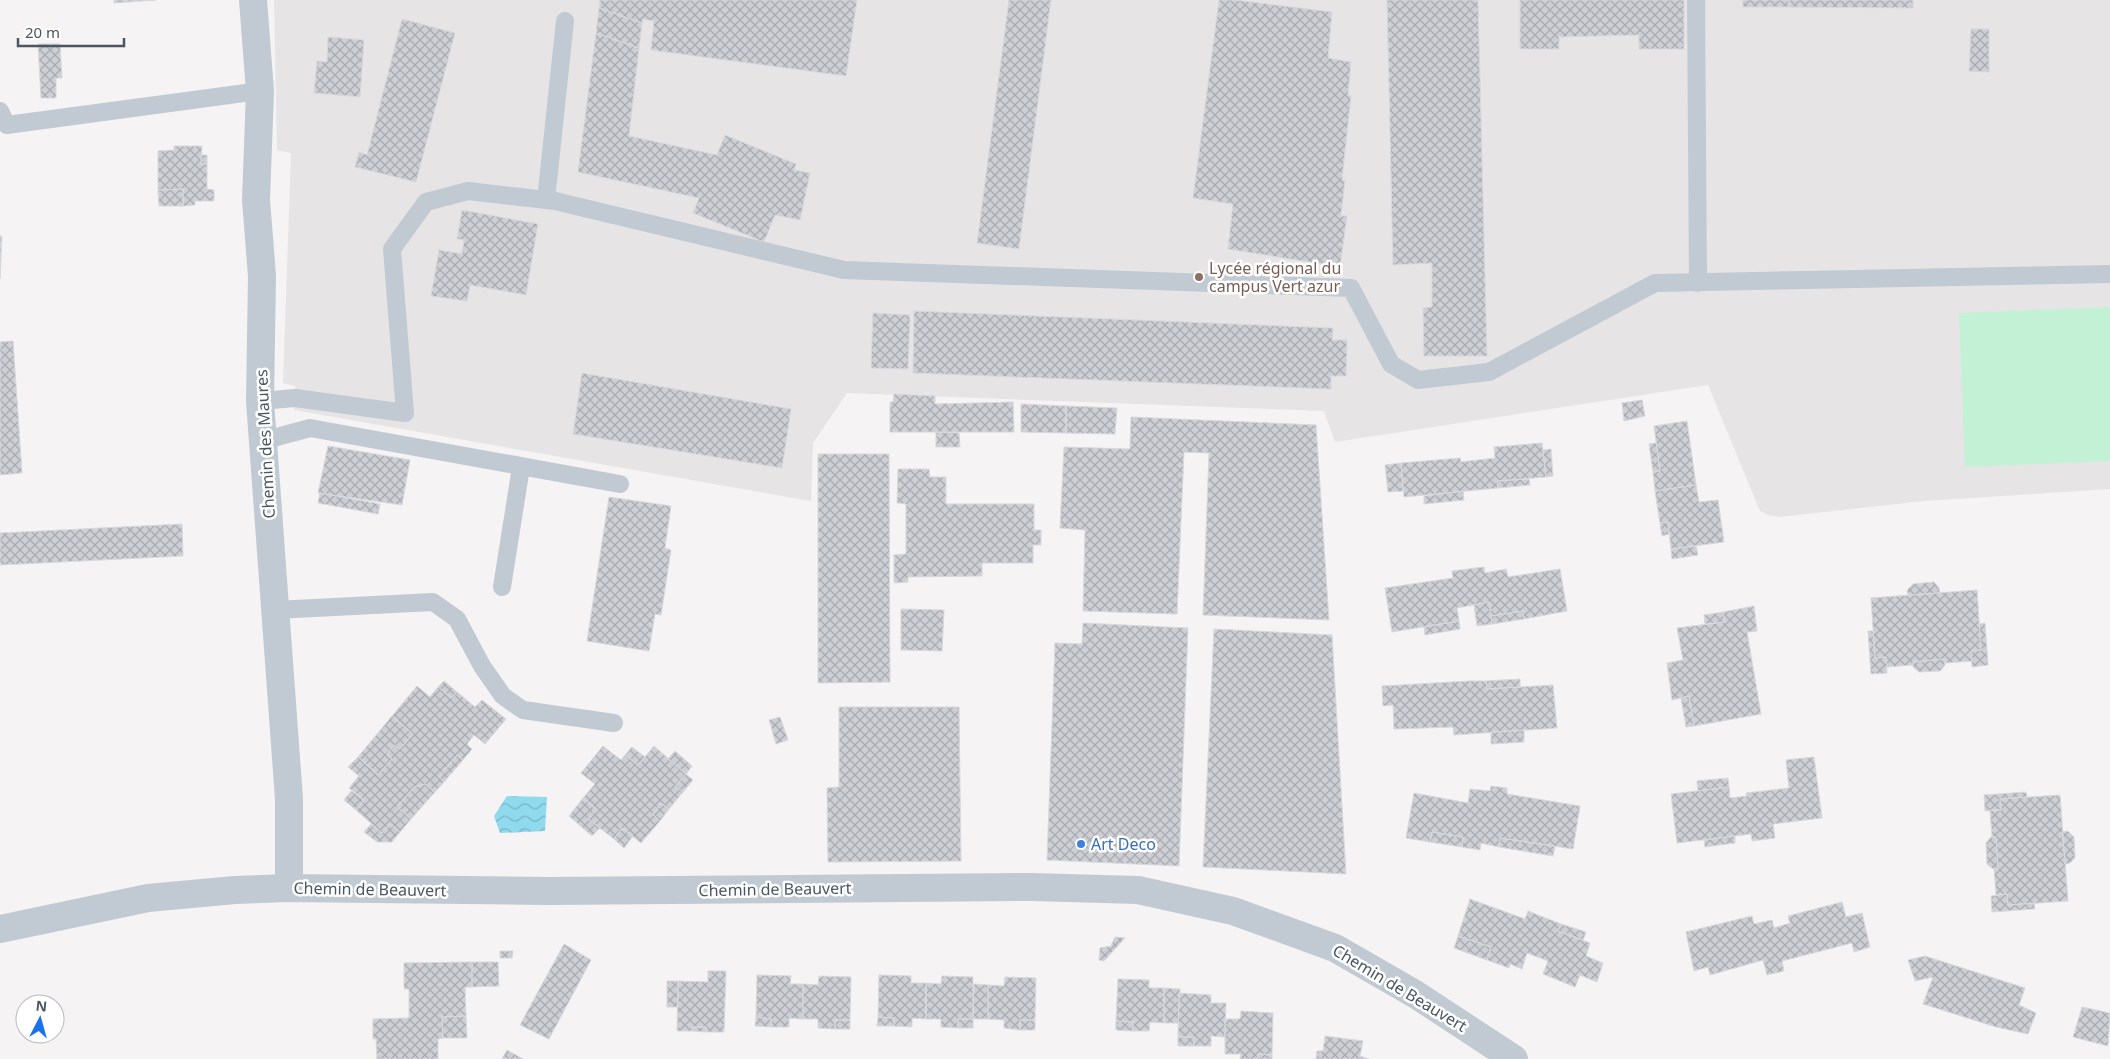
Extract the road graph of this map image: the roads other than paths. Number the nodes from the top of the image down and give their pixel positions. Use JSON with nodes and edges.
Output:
{"nodes":[{"id":1,"x":254,"y":0,"type":"edge"},
{"id":2,"x":1696,"y":0,"type":"edge"},
{"id":3,"x":565,"y":21,"type":"dead end"},
{"id":4,"x":260,"y":91,"type":"junction"},
{"id":5,"x":0,"y":111,"type":"edge"},
{"id":6,"x":546,"y":200,"type":"junction"},
{"id":7,"x":2110,"y":274,"type":"edge"},
{"id":8,"x":1698,"y":283,"type":"junction"},
{"id":9,"x":260,"y":400,"type":"junction"},
{"id":10,"x":262,"y":441,"type":"junction"},
{"id":11,"x":522,"y":467,"type":"junction"},
{"id":12,"x":620,"y":484,"type":"dead end"},
{"id":13,"x":502,"y":587,"type":"dead end"},
{"id":14,"x":275,"y":610,"type":"junction"},
{"id":15,"x":614,"y":723,"type":"dead end"},
{"id":16,"x":289,"y":888,"type":"junction"},
{"id":17,"x":0,"y":930,"type":"edge"},
{"id":18,"x":1514,"y":1059,"type":"edge"}],
"edges":[{"from":1,"to":4,"type":"street","name":"Chemin des Maures"},
{"from":2,"to":8,"type":"lane"},
{"from":3,"to":6,"type":"lane"},
{"from":4,"to":5,"type":"lane"},
{"from":4,"to":9,"type":"street","name":"Chemin des Maures"},
{"from":6,"to":8,"type":"lane"},
{"from":6,"to":9,"type":"lane"},
{"from":7,"to":8,"type":"lane"},
{"from":9,"to":10,"type":"street","name":"Chemin des Maures"},
{"from":10,"to":11,"type":"lane"},
{"from":10,"to":14,"type":"street","name":"Chemin des Maures"},
{"from":11,"to":12,"type":"lane"},
{"from":11,"to":13,"type":"lane"},
{"from":14,"to":15,"type":"lane"},
{"from":14,"to":16,"type":"street","name":"Chemin des Maures"},
{"from":16,"to":17,"type":"street","name":"Chemin de Beauvert"},
{"from":16,"to":18,"type":"street","name":"Chemin de Beauvert"}]}
